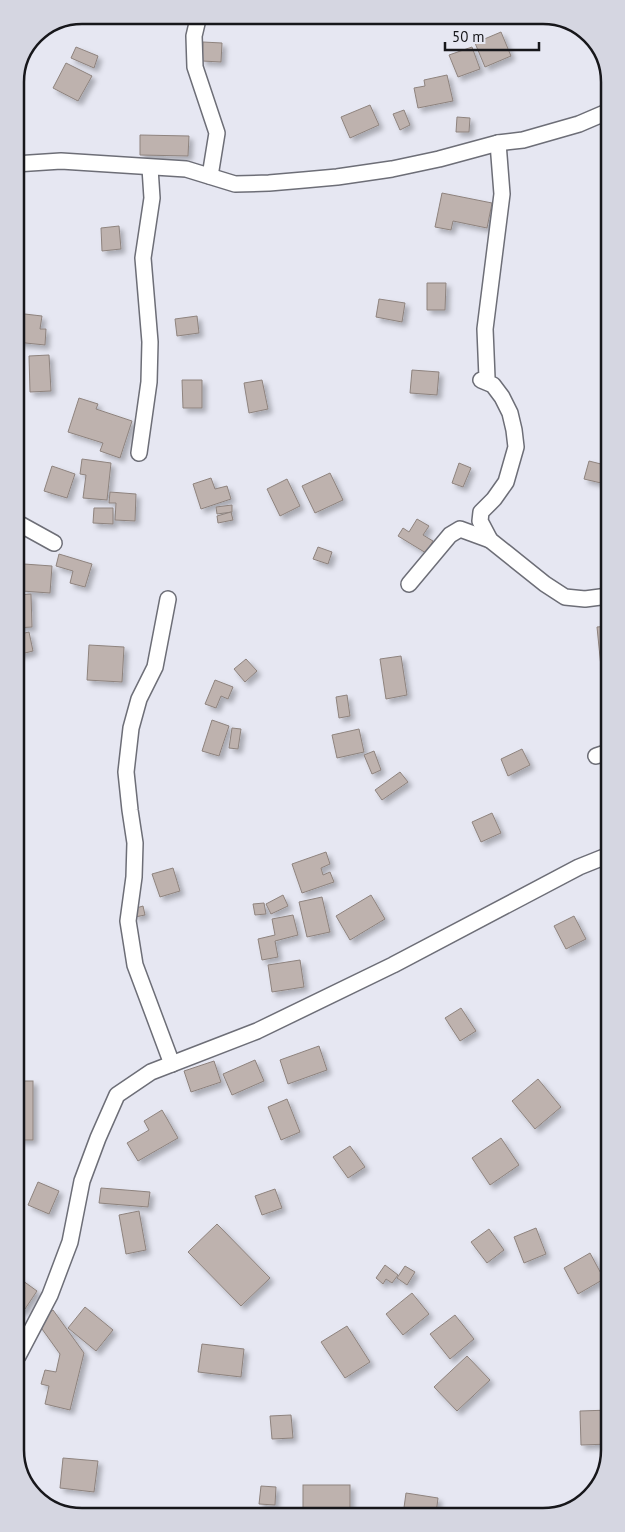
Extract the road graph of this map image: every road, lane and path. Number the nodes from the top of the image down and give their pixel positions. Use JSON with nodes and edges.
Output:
{"nodes":[{"id":1,"x":197,"y":24,"type":"edge"},
{"id":2,"x":601,"y":114,"type":"edge"},
{"id":3,"x":498,"y":144,"type":"junction"},
{"id":4,"x":24,"y":163,"type":"edge"},
{"id":5,"x":150,"y":168,"type":"junction"},
{"id":6,"x":210,"y":176,"type":"junction"},
{"id":7,"x":139,"y":453,"type":"dead end"},
{"id":8,"x":24,"y":526,"type":"edge"},
{"id":9,"x":490,"y":540,"type":"junction"},
{"id":10,"x":54,"y":543,"type":"dead end"},
{"id":11,"x":409,"y":584,"type":"dead end"},
{"id":12,"x":601,"y":597,"type":"edge"},
{"id":13,"x":168,"y":599,"type":"dead end"},
{"id":14,"x":601,"y":857,"type":"edge"},
{"id":15,"x":172,"y":1064,"type":"junction"},
{"id":16,"x":24,"y":1348,"type":"edge"}],
"edges":[{"from":1,"to":6,"type":"street"},
{"from":2,"to":3,"type":"street"},
{"from":3,"to":6,"type":"street"},
{"from":3,"to":9,"type":"street"},
{"from":4,"to":5,"type":"street"},
{"from":5,"to":6,"type":"street"},
{"from":5,"to":7,"type":"street"},
{"from":8,"to":10,"type":"street"},
{"from":9,"to":11,"type":"street"},
{"from":9,"to":12,"type":"street"},
{"from":13,"to":15,"type":"street"},
{"from":14,"to":15,"type":"street"},
{"from":15,"to":16,"type":"street"}]}
